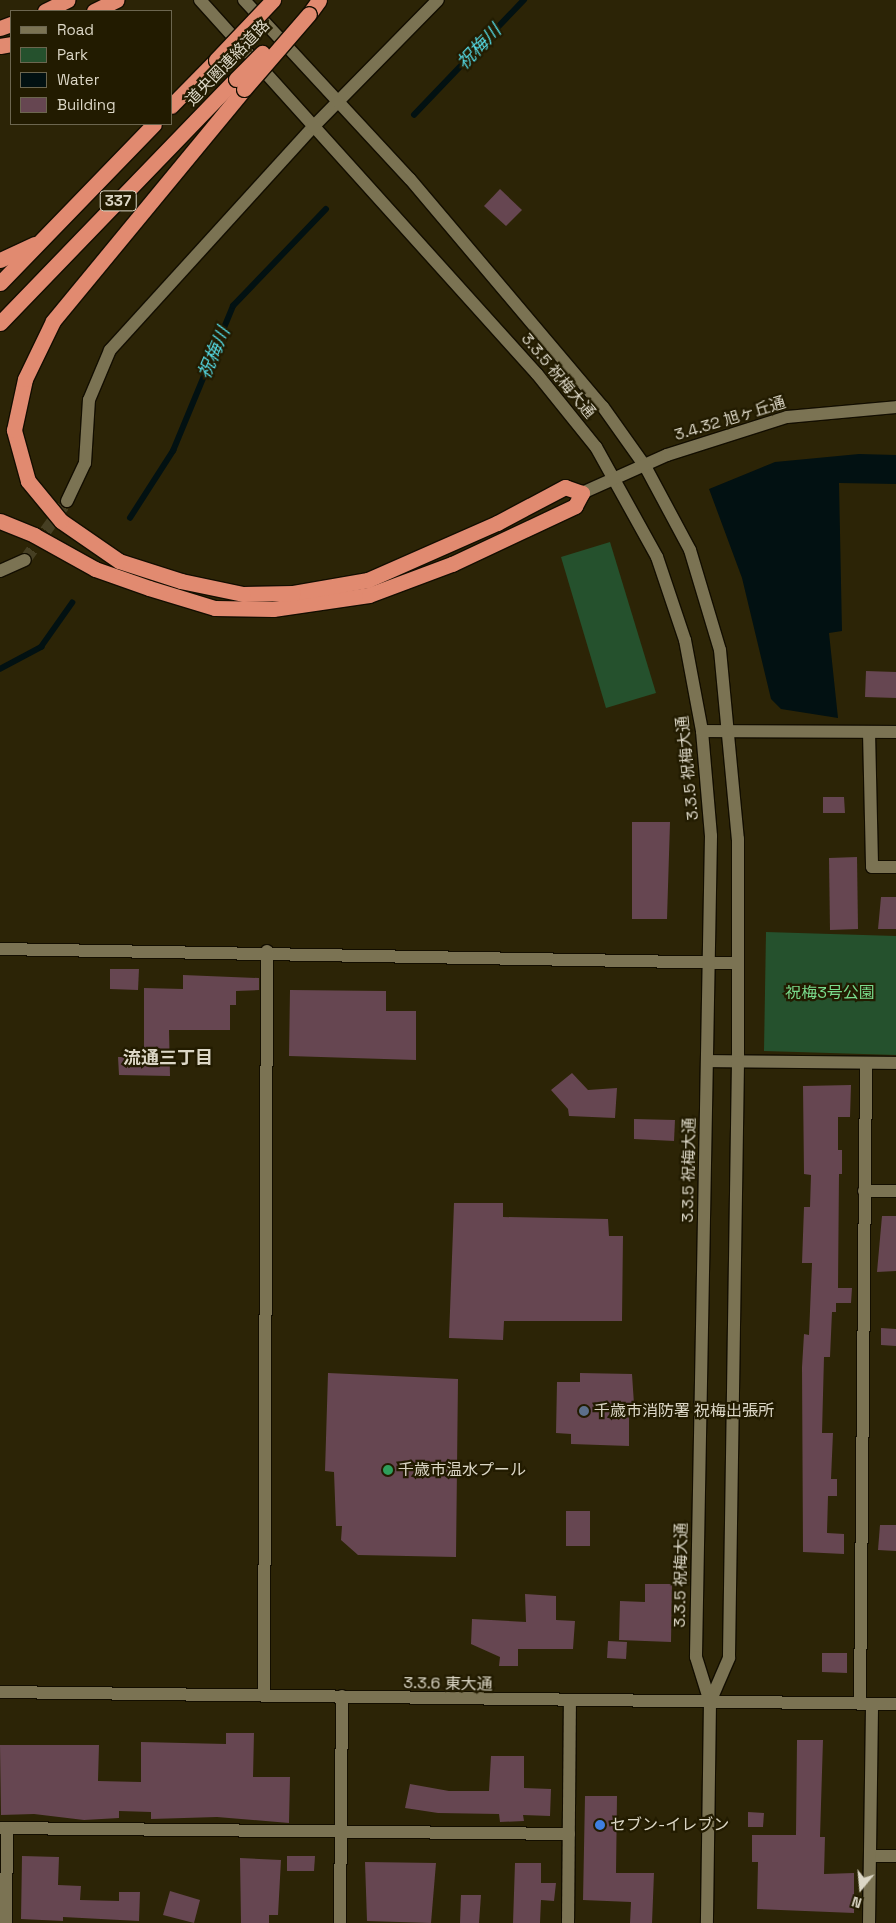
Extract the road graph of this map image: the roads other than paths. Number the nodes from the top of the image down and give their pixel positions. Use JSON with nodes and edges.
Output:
{"nodes":[{"id":1,"x":68,"y":0,"type":"edge"},
{"id":2,"x":117,"y":0,"type":"edge"},
{"id":3,"x":200,"y":0,"type":"edge"},
{"id":4,"x":244,"y":0,"type":"edge"},
{"id":5,"x":273,"y":0,"type":"edge"},
{"id":6,"x":319,"y":0,"type":"edge"},
{"id":7,"x":438,"y":0,"type":"edge"},
{"id":8,"x":309,"y":7,"type":"edge"},
{"id":9,"x":47,"y":10,"type":"edge"},
{"id":10,"x":96,"y":10,"type":"edge"},
{"id":11,"x":240,"y":84,"type":"junction"},
{"id":12,"x":340,"y":102,"type":"junction"},
{"id":13,"x":172,"y":105,"type":"edge"},
{"id":14,"x":153,"y":125,"type":"edge"},
{"id":15,"x":313,"y":128,"type":"junction"},
{"id":16,"x":39,"y":242,"type":"junction"},
{"id":17,"x":0,"y":260,"type":"edge"},
{"id":18,"x":0,"y":283,"type":"edge"},
{"id":19,"x":0,"y":322,"type":"edge"},
{"id":20,"x":896,"y":407,"type":"edge"},
{"id":21,"x":645,"y":466,"type":"junction"},
{"id":22,"x":616,"y":480,"type":"junction"},
{"id":23,"x":582,"y":493,"type":"junction"},
{"id":24,"x":67,"y":501,"type":"tunnel mouth"},
{"id":25,"x":0,"y":521,"type":"edge"},
{"id":26,"x":25,"y":560,"type":"tunnel mouth"},
{"id":27,"x":0,"y":571,"type":"edge"},
{"id":28,"x":730,"y":730,"type":"junction"},
{"id":29,"x":702,"y":731,"type":"junction"},
{"id":30,"x":869,"y":732,"type":"junction"},
{"id":31,"x":896,"y":732,"type":"edge"},
{"id":32,"x":896,"y":867,"type":"edge"},
{"id":33,"x":0,"y":948,"type":"edge"},
{"id":34,"x":267,"y":951,"type":"junction"},
{"id":35,"x":707,"y":962,"type":"junction"},
{"id":36,"x":736,"y":963,"type":"junction"},
{"id":37,"x":707,"y":1061,"type":"junction"},
{"id":38,"x":738,"y":1062,"type":"junction"},
{"id":39,"x":866,"y":1063,"type":"junction"},
{"id":40,"x":896,"y":1064,"type":"edge"},
{"id":41,"x":864,"y":1191,"type":"junction"},
{"id":42,"x":896,"y":1191,"type":"edge"},
{"id":43,"x":0,"y":1692,"type":"edge"},
{"id":44,"x":264,"y":1694,"type":"junction"},
{"id":45,"x":342,"y":1696,"type":"junction"},
{"id":46,"x":570,"y":1702,"type":"junction"},
{"id":47,"x":710,"y":1702,"type":"junction"},
{"id":48,"x":866,"y":1704,"type":"junction"},
{"id":49,"x":896,"y":1704,"type":"edge"},
{"id":50,"x":4,"y":1828,"type":"edge"},
{"id":51,"x":341,"y":1832,"type":"junction"},
{"id":52,"x":569,"y":1834,"type":"junction"},
{"id":53,"x":870,"y":1856,"type":"junction"},
{"id":54,"x":896,"y":1856,"type":"edge"},
{"id":55,"x":6,"y":1923,"type":"edge"},
{"id":56,"x":340,"y":1923,"type":"edge"},
{"id":57,"x":568,"y":1923,"type":"edge"},
{"id":58,"x":706,"y":1923,"type":"edge"},
{"id":59,"x":869,"y":1923,"type":"edge"}],
"edges":[{"from":1,"to":9,"type":"highway"},
{"from":2,"to":10,"type":"highway"},
{"from":3,"to":15,"type":"street","name":"3.3.5 祝梅大通"},
{"from":4,"to":12,"type":"street","name":"3.3.5 祝梅大通"},
{"from":5,"to":13,"type":"highway","name":"道央圏連絡道路","bridge":true},
{"from":6,"to":8,"type":"highway","name":"道央圏連絡道路"},
{"from":7,"to":12,"type":"street"},
{"from":8,"to":11,"type":"highway","name":"道央圏連絡道路","number":"337","bridge":true},
{"from":11,"to":19,"type":"highway","name":"道央圏連絡道路","number":"337"},
{"from":11,"to":23,"type":"highway"},
{"from":12,"to":15,"type":"street"},
{"from":12,"to":21,"type":"street","name":"3.3.5 祝梅大通"},
{"from":14,"to":16,"type":"highway","number":"337"},
{"from":15,"to":22,"type":"street","name":"3.3.5 祝梅大通"},
{"from":15,"to":24,"type":"street"},
{"from":16,"to":17,"type":"highway","number":"337"},
{"from":16,"to":18,"type":"highway","number":"337"},
{"from":20,"to":21,"type":"street","name":"3.4.32 旭ヶ丘通"},
{"from":21,"to":22,"type":"street","name":"3.4.32 旭ヶ丘通"},
{"from":21,"to":28,"type":"street","name":"3.3.5 祝梅大通"},
{"from":22,"to":23,"type":"street","name":"3.4.32 旭ヶ丘通"},
{"from":22,"to":29,"type":"street","name":"3.3.5 祝梅大通"},
{"from":23,"to":25,"type":"highway"},
{"from":26,"to":27,"type":"street"},
{"from":28,"to":29,"type":"street"},
{"from":28,"to":30,"type":"street"},
{"from":28,"to":36,"type":"street","name":"3.3.5 祝梅大通"},
{"from":29,"to":35,"type":"street","name":"3.3.5 祝梅大通"},
{"from":30,"to":31,"type":"street"},
{"from":30,"to":32,"type":"street"},
{"from":33,"to":34,"type":"street"},
{"from":34,"to":35,"type":"street"},
{"from":34,"to":44,"type":"street"},
{"from":35,"to":36,"type":"street"},
{"from":35,"to":37,"type":"street","name":"3.3.5 祝梅大通"},
{"from":36,"to":38,"type":"street","name":"3.3.5 祝梅大通"},
{"from":37,"to":38,"type":"street"},
{"from":37,"to":47,"type":"street","name":"3.3.5 祝梅大通"},
{"from":38,"to":39,"type":"street"},
{"from":38,"to":47,"type":"street","name":"3.3.5 祝梅大通"},
{"from":39,"to":40,"type":"street"},
{"from":39,"to":41,"type":"street"},
{"from":41,"to":42,"type":"street"},
{"from":41,"to":48,"type":"street"},
{"from":43,"to":44,"type":"street","name":"3.3.6 東大通"},
{"from":44,"to":45,"type":"street","name":"3.3.6 東大通"},
{"from":45,"to":46,"type":"street","name":"3.3.6 東大通"},
{"from":45,"to":51,"type":"street"},
{"from":46,"to":47,"type":"street","name":"3.3.6 東大通"},
{"from":46,"to":52,"type":"street"},
{"from":47,"to":48,"type":"street","name":"3.3.6 東大通"},
{"from":47,"to":58,"type":"street","name":"3.3.5 祝梅大通"},
{"from":48,"to":49,"type":"street","name":"3.3.6 東大通"},
{"from":48,"to":53,"type":"street"},
{"from":50,"to":51,"type":"street"},
{"from":50,"to":55,"type":"street"},
{"from":51,"to":52,"type":"street"},
{"from":51,"to":56,"type":"street"},
{"from":52,"to":57,"type":"street"},
{"from":53,"to":54,"type":"street"},
{"from":53,"to":59,"type":"street"}]}
